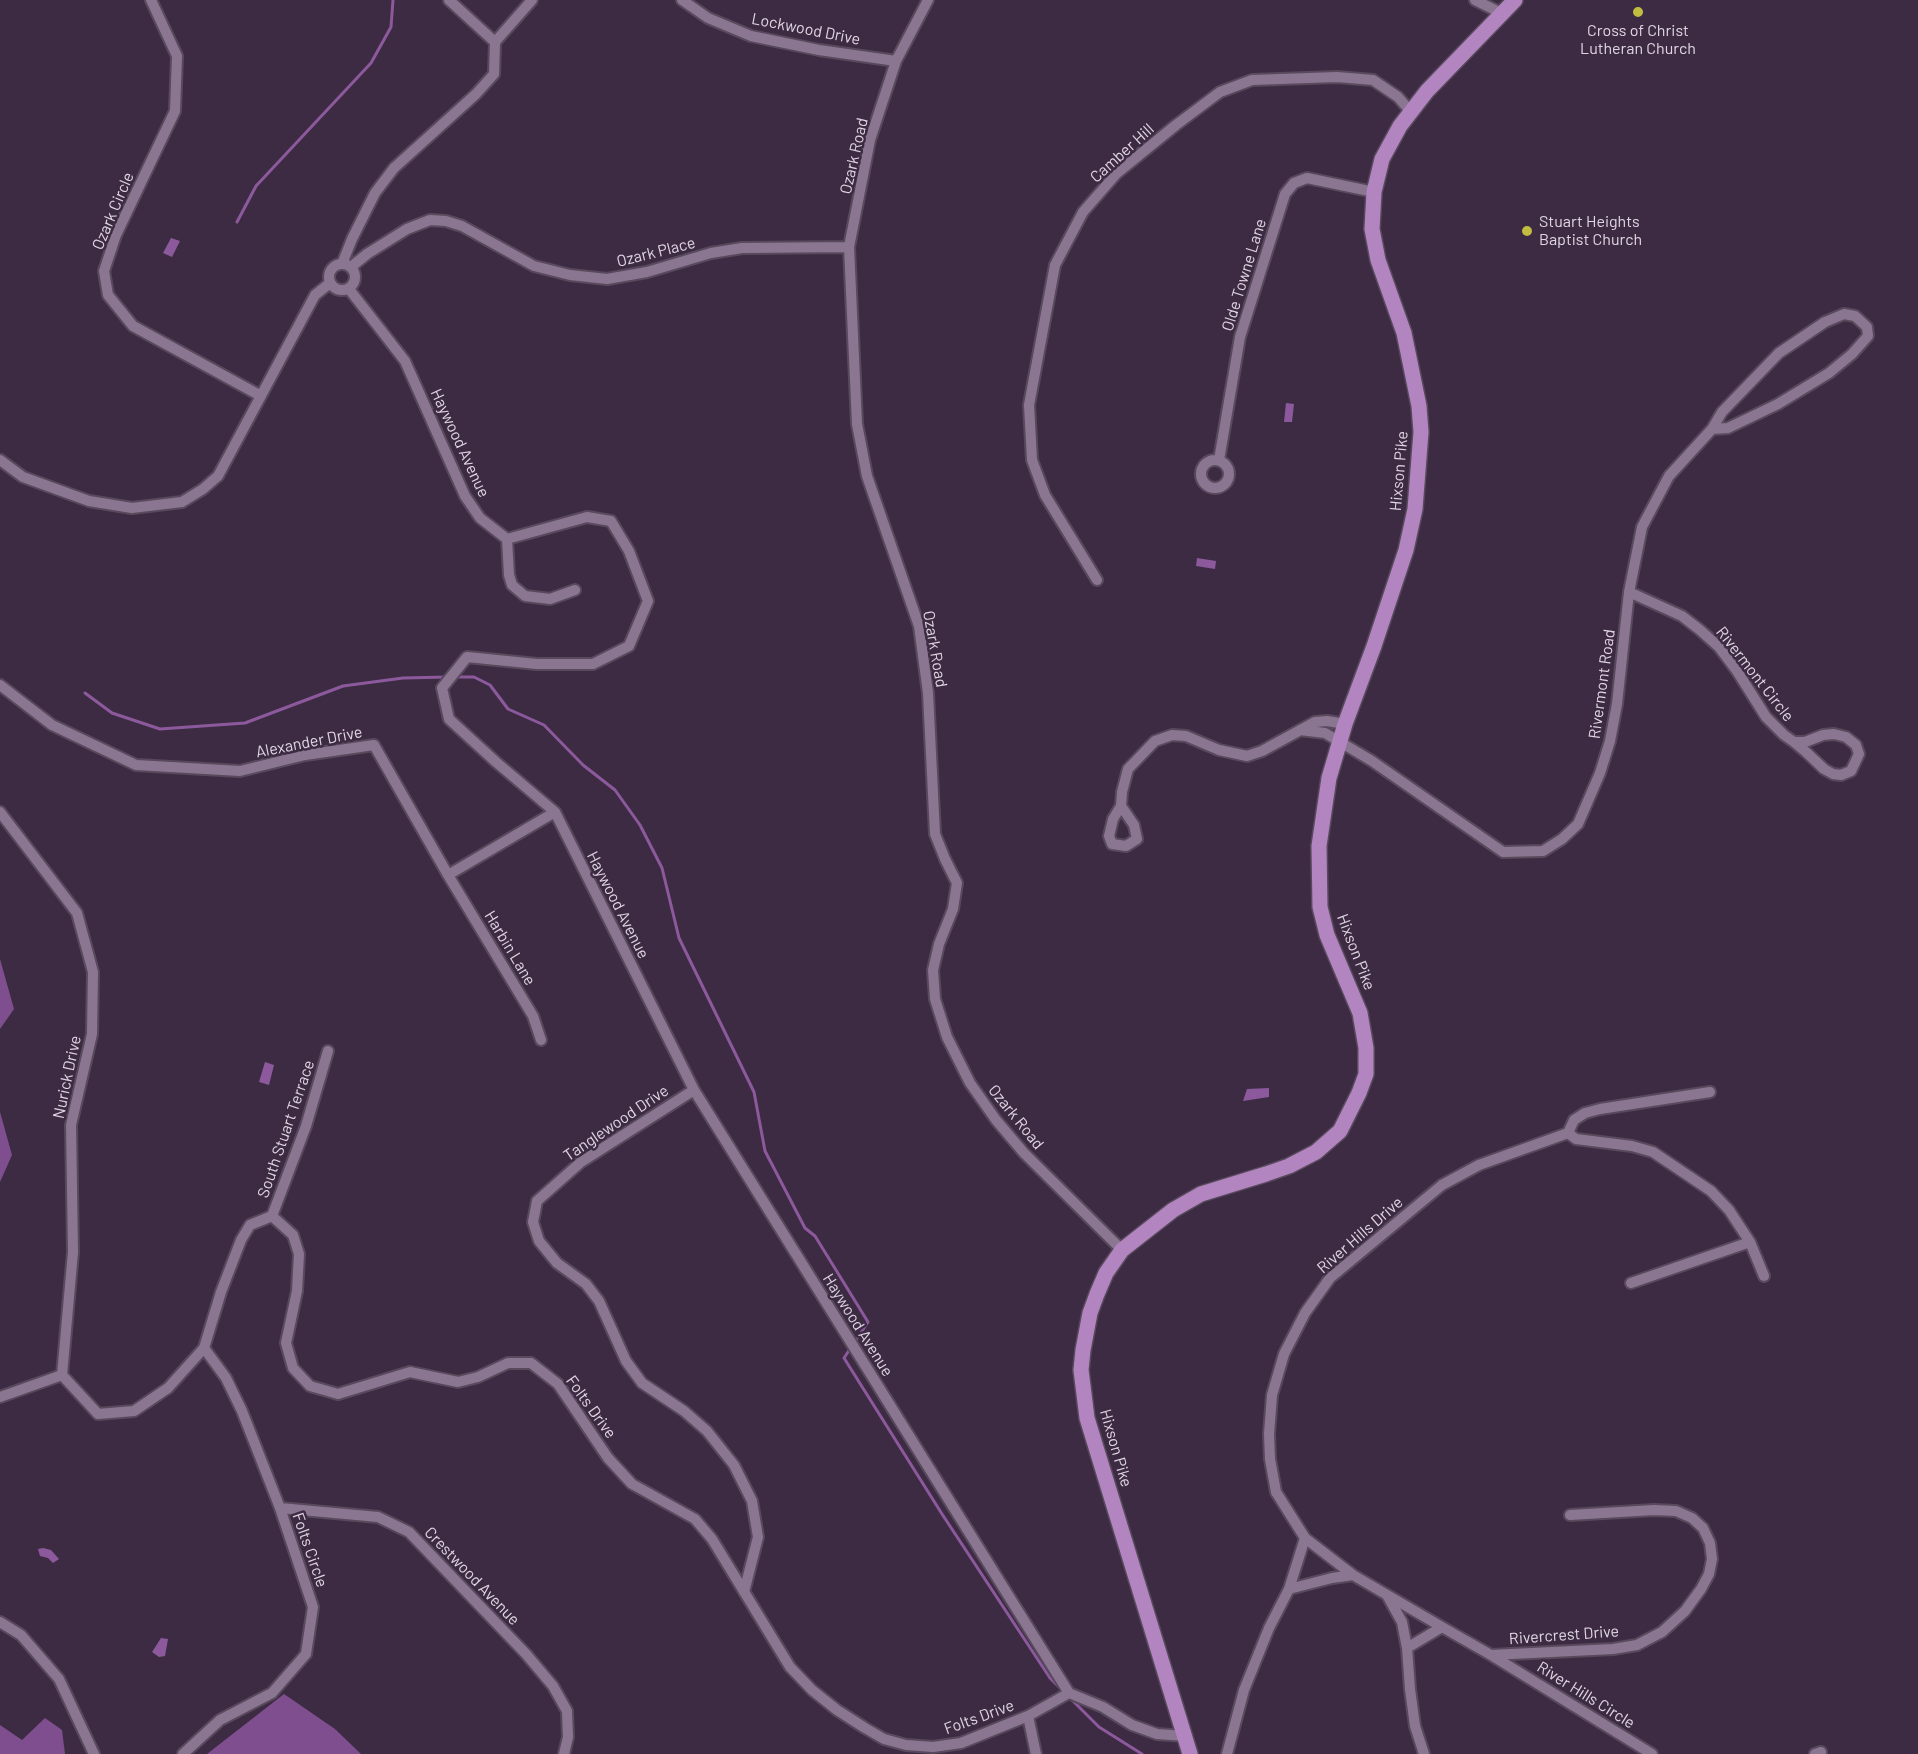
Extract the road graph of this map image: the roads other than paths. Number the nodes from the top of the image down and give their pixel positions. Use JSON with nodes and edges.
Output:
{"nodes":[{"id":1,"x":151,"y":0,"type":"edge"},
{"id":2,"x":449,"y":0,"type":"edge"},
{"id":3,"x":532,"y":0,"type":"edge"},
{"id":4,"x":682,"y":0,"type":"edge"},
{"id":5,"x":928,"y":0,"type":"edge"},
{"id":6,"x":1475,"y":0,"type":"edge"},
{"id":7,"x":1515,"y":0,"type":"edge"},
{"id":8,"x":1503,"y":14,"type":"junction"},
{"id":9,"x":495,"y":42,"type":"junction"},
{"id":10,"x":896,"y":61,"type":"junction"},
{"id":11,"x":1411,"y":112,"type":"junction"},
{"id":12,"x":1374,"y":192,"type":"junction"},
{"id":13,"x":849,"y":247,"type":"junction"},
{"id":14,"x":346,"y":266,"type":"junction"},
{"id":15,"x":330,"y":283,"type":"junction"},
{"id":16,"x":349,"y":289,"type":"junction"},
{"id":17,"x":261,"y":396,"type":"junction"},
{"id":18,"x":1712,"y":429,"type":"junction"},
{"id":19,"x":0,"y":460,"type":"edge"},
{"id":20,"x":1219,"y":460,"type":"dead end"},
{"id":21,"x":507,"y":539,"type":"junction"},
{"id":22,"x":1097,"y":580,"type":"dead end"},
{"id":23,"x":575,"y":590,"type":"dead end"},
{"id":24,"x":1629,"y":592,"type":"junction"},
{"id":25,"x":0,"y":685,"type":"edge"},
{"id":26,"x":1345,"y":724,"type":"junction"},
{"id":27,"x":1300,"y":730,"type":"junction"},
{"id":28,"x":1339,"y":742,"type":"junction"},
{"id":29,"x":1794,"y":742,"type":"junction"},
{"id":30,"x":1121,"y":806,"type":"dead end"},
{"id":31,"x":0,"y":812,"type":"edge"},
{"id":32,"x":555,"y":812,"type":"junction"},
{"id":33,"x":448,"y":875,"type":"junction"},
{"id":34,"x":541,"y":1040,"type":"dead end"},
{"id":35,"x":328,"y":1051,"type":"dead end"},
{"id":36,"x":694,"y":1090,"type":"junction"},
{"id":37,"x":1710,"y":1092,"type":"dead end"},
{"id":38,"x":1568,"y":1133,"type":"junction"},
{"id":39,"x":272,"y":1216,"type":"junction"},
{"id":40,"x":1750,"y":1242,"type":"junction"},
{"id":41,"x":1122,"y":1250,"type":"junction"},
{"id":42,"x":1764,"y":1276,"type":"dead end"},
{"id":43,"x":1631,"y":1283,"type":"dead end"},
{"id":44,"x":204,"y":1348,"type":"junction"},
{"id":45,"x":62,"y":1376,"type":"junction"},
{"id":46,"x":0,"y":1397,"type":"edge"},
{"id":47,"x":280,"y":1508,"type":"junction"},
{"id":48,"x":1570,"y":1515,"type":"dead end"},
{"id":49,"x":1305,"y":1538,"type":"junction"},
{"id":50,"x":1353,"y":1575,"type":"junction"},
{"id":51,"x":1289,"y":1589,"type":"junction"},
{"id":52,"x":744,"y":1592,"type":"junction"},
{"id":53,"x":1387,"y":1595,"type":"junction"},
{"id":54,"x":0,"y":1622,"type":"edge"},
{"id":55,"x":1442,"y":1627,"type":"junction"},
{"id":56,"x":1407,"y":1648,"type":"junction"},
{"id":57,"x":1491,"y":1655,"type":"junction"},
{"id":58,"x":1069,"y":1693,"type":"junction"},
{"id":59,"x":1028,"y":1716,"type":"junction"},
{"id":60,"x":1185,"y":1736,"type":"junction"},
{"id":61,"x":962,"y":1748,"type":"edge"},
{"id":62,"x":94,"y":1754,"type":"edge"},
{"id":63,"x":183,"y":1754,"type":"edge"},
{"id":64,"x":564,"y":1754,"type":"edge"},
{"id":65,"x":1036,"y":1754,"type":"edge"},
{"id":66,"x":1190,"y":1754,"type":"edge"},
{"id":67,"x":1227,"y":1754,"type":"edge"},
{"id":68,"x":1424,"y":1754,"type":"edge"},
{"id":69,"x":1652,"y":1754,"type":"edge"}],
"edges":[{"from":1,"to":17,"type":"street","name":"Ozark Circle"},
{"from":2,"to":9,"type":"street"},
{"from":3,"to":9,"type":"street"},
{"from":4,"to":10,"type":"street","name":"Lockwood Drive"},
{"from":5,"to":10,"type":"street","name":"Ozark Road"},
{"from":6,"to":8,"type":"street"},
{"from":7,"to":8,"type":"main road","name":"Hixson Pike"},
{"from":8,"to":11,"type":"main road","name":"Hixson Pike"},
{"from":9,"to":14,"type":"street"},
{"from":10,"to":13,"type":"street","name":"Ozark Road"},
{"from":11,"to":12,"type":"main road","name":"Hixson Pike"},
{"from":11,"to":22,"type":"street","name":"Camber Hill"},
{"from":12,"to":20,"type":"street","name":"Olde Towne Lane"},
{"from":12,"to":26,"type":"main road","name":"Hixson Pike"},
{"from":13,"to":14,"type":"street","name":"Ozark Place"},
{"from":13,"to":41,"type":"street","name":"Ozark Road"},
{"from":14,"to":15,"type":"street"},
{"from":14,"to":16,"type":"street"},
{"from":15,"to":16,"type":"street"},
{"from":15,"to":17,"type":"street"},
{"from":16,"to":21,"type":"street","name":"Haywood Avenue"},
{"from":17,"to":19,"type":"street"},
{"from":18,"to":18,"type":"street","name":"Rivermont Road"},
{"from":18,"to":24,"type":"street","name":"Rivermont Road"},
{"from":21,"to":23,"type":"street"},
{"from":21,"to":32,"type":"street","name":"Haywood Avenue"},
{"from":24,"to":28,"type":"street","name":"Rivermont Road"},
{"from":24,"to":29,"type":"street","name":"Rivermont Circle"},
{"from":25,"to":33,"type":"street","name":"Alexander Drive"},
{"from":26,"to":27,"type":"street"},
{"from":26,"to":28,"type":"main road","name":"Hixson Pike"},
{"from":27,"to":28,"type":"street","name":"Rivermont Road"},
{"from":27,"to":30,"type":"street"},
{"from":28,"to":41,"type":"main road","name":"Hixson Pike"},
{"from":29,"to":29,"type":"street","name":"Rivermont Circle"},
{"from":31,"to":45,"type":"street","name":"Nurick Drive"},
{"from":32,"to":33,"type":"street"},
{"from":32,"to":36,"type":"street","name":"Haywood Avenue"},
{"from":33,"to":34,"type":"street","name":"Harbin Lane"},
{"from":35,"to":39,"type":"street","name":"South Stuart Terrace"},
{"from":36,"to":52,"type":"street","name":"Tanglewood Drive"},
{"from":36,"to":58,"type":"street","name":"Haywood Avenue"},
{"from":37,"to":38,"type":"street"},
{"from":38,"to":40,"type":"street"},
{"from":38,"to":49,"type":"street","name":"River Hills Drive"},
{"from":39,"to":44,"type":"street"},
{"from":39,"to":52,"type":"street","name":"Folts Drive"},
{"from":40,"to":42,"type":"street"},
{"from":40,"to":43,"type":"street"},
{"from":41,"to":60,"type":"main road","name":"Hixson Pike"},
{"from":44,"to":45,"type":"street"},
{"from":44,"to":47,"type":"street","name":"Folts Circle"},
{"from":45,"to":46,"type":"street"},
{"from":47,"to":63,"type":"street","name":"Folts Circle"},
{"from":47,"to":64,"type":"street","name":"Crestwood Avenue"},
{"from":48,"to":57,"type":"street","name":"Rivercrest Drive"},
{"from":49,"to":50,"type":"street","name":"River Hills Circle"},
{"from":49,"to":51,"type":"street"},
{"from":50,"to":51,"type":"street"},
{"from":50,"to":53,"type":"street","name":"River Hills Circle"},
{"from":51,"to":67,"type":"street"},
{"from":52,"to":61,"type":"street","name":"Folts Drive"},
{"from":53,"to":55,"type":"street","name":"River Hills Circle"},
{"from":53,"to":56,"type":"street"},
{"from":54,"to":62,"type":"street"},
{"from":55,"to":56,"type":"street"},
{"from":55,"to":57,"type":"street","name":"River Hills Circle"},
{"from":56,"to":68,"type":"street"},
{"from":57,"to":69,"type":"street","name":"River Hills Circle"},
{"from":58,"to":59,"type":"street","name":"Folts Drive"},
{"from":58,"to":60,"type":"street"},
{"from":59,"to":61,"type":"street","name":"Folts Drive"},
{"from":59,"to":65,"type":"street"},
{"from":60,"to":66,"type":"main road","name":"Hixson Pike"}]}
